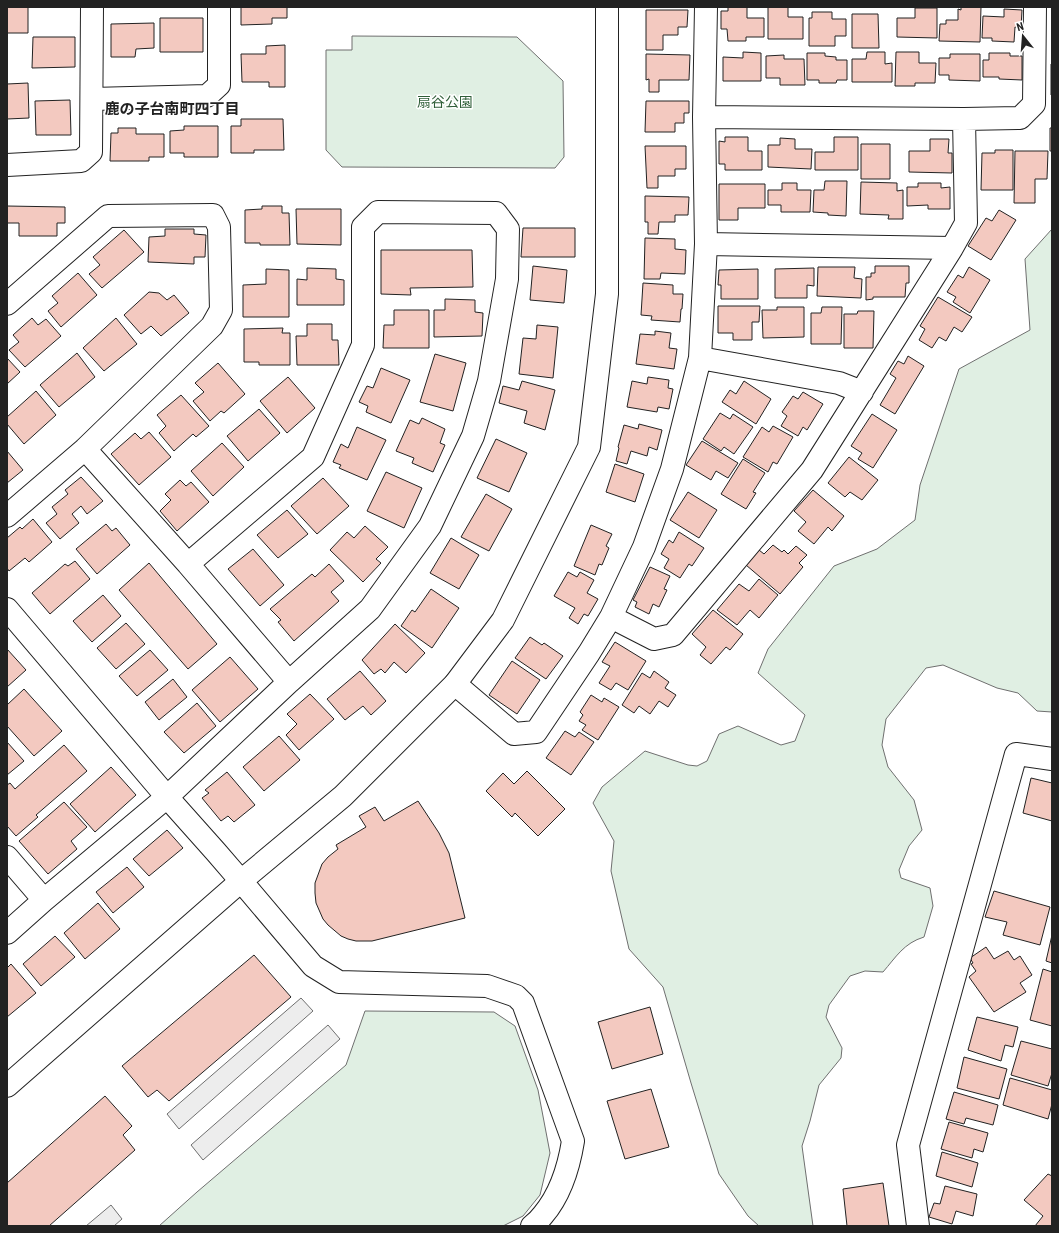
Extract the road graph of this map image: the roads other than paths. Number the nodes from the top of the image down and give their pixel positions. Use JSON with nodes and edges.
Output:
{"nodes":[{"id":1,"x":92,"y":7,"type":"edge"},
{"id":2,"x":219,"y":7,"type":"edge"},
{"id":3,"x":607,"y":7,"type":"edge"},
{"id":4,"x":706,"y":7,"type":"edge"},
{"id":5,"x":1035,"y":7,"type":"edge"},
{"id":6,"x":92,"y":99,"type":"junction"},
{"id":7,"x":704,"y":117,"type":"junction"},
{"id":8,"x":964,"y":119,"type":"junction"},
{"id":9,"x":7,"y":165,"type":"edge"},
{"id":10,"x":706,"y":244,"type":"junction"},
{"id":11,"x":952,"y":248,"type":"junction"},
{"id":12,"x":7,"y":304,"type":"edge"},
{"id":13,"x":700,"y":358,"type":"junction"},
{"id":14,"x":862,"y":392,"type":"junction"},
{"id":15,"x":85,"y":449,"type":"junction"},
{"id":16,"x":7,"y":516,"type":"edge"},
{"id":17,"x":188,"y":564,"type":"junction"},
{"id":18,"x":7,"y":609,"type":"edge"},
{"id":19,"x":611,"y":617,"type":"junction"},
{"id":20,"x":289,"y":682,"type":"junction"},
{"id":21,"x":455,"y":684,"type":"junction"},
{"id":22,"x":1052,"y":759,"type":"edge"},
{"id":23,"x":167,"y":797,"type":"junction"},
{"id":24,"x":7,"y":857,"type":"edge"},
{"id":25,"x":241,"y":881,"type":"junction"},
{"id":26,"x":44,"y":900,"type":"junction"},
{"id":27,"x":7,"y":934,"type":"edge"},
{"id":28,"x":7,"y":1086,"type":"edge"},
{"id":29,"x":532,"y":1226,"type":"edge"},
{"id":30,"x":918,"y":1226,"type":"edge"}],
"edges":[{"from":1,"to":6,"type":"street"},
{"from":2,"to":6,"type":"street"},
{"from":3,"to":21,"type":"street"},
{"from":4,"to":7,"type":"street"},
{"from":5,"to":8,"type":"street"},
{"from":6,"to":9,"type":"street"},
{"from":7,"to":8,"type":"street"},
{"from":7,"to":10,"type":"street"},
{"from":8,"to":11,"type":"street"},
{"from":10,"to":11,"type":"street"},
{"from":10,"to":13,"type":"street"},
{"from":11,"to":14,"type":"street"},
{"from":12,"to":15,"type":"street"},
{"from":13,"to":14,"type":"street"},
{"from":13,"to":19,"type":"street"},
{"from":14,"to":19,"type":"street"},
{"from":15,"to":16,"type":"street"},
{"from":15,"to":17,"type":"street"},
{"from":17,"to":20,"type":"street"},
{"from":17,"to":20,"type":"street"},
{"from":18,"to":23,"type":"street"},
{"from":19,"to":21,"type":"street"},
{"from":20,"to":23,"type":"street"},
{"from":21,"to":25,"type":"street"},
{"from":22,"to":30,"type":"street"},
{"from":23,"to":25,"type":"street"},
{"from":23,"to":26,"type":"street"},
{"from":24,"to":26,"type":"street"},
{"from":25,"to":28,"type":"street"},
{"from":25,"to":29,"type":"street"},
{"from":26,"to":27,"type":"street"}]}
